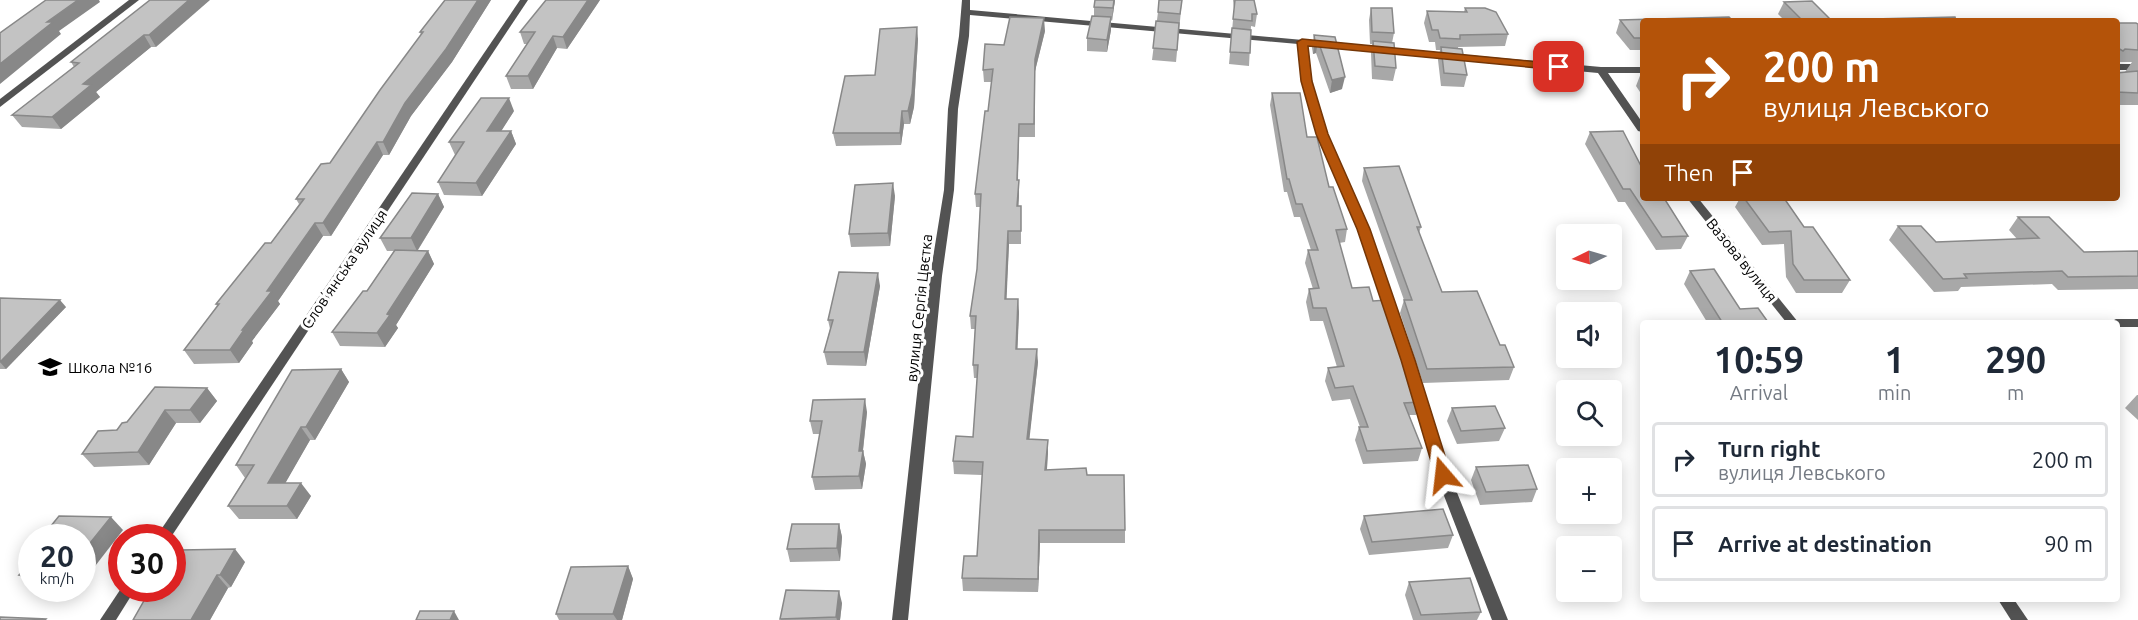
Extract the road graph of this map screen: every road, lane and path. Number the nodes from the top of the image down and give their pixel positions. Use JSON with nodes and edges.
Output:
{"nodes":[{"id":1,"x":135,"y":0,"type":"edge"},
{"id":2,"x":524,"y":0,"type":"edge"},
{"id":3,"x":966,"y":6,"type":"edge"},
{"id":4,"x":1302,"y":42,"type":"junction"},
{"id":5,"x":2120,"y":67,"type":"edge"},
{"id":6,"x":2138,"y":67,"type":"edge"},
{"id":7,"x":1601,"y":70,"type":"junction"},
{"id":8,"x":1640,"y":70,"type":"edge"},
{"id":9,"x":0,"y":104,"type":"edge"},
{"id":10,"x":1640,"y":126,"type":"edge"},
{"id":11,"x":1694,"y":201,"type":"edge"},
{"id":12,"x":1790,"y":320,"type":"edge"},
{"id":13,"x":2138,"y":323,"type":"edge"},
{"id":14,"x":2120,"y":324,"type":"edge"},
{"id":15,"x":172,"y":524,"type":"edge"},
{"id":16,"x":120,"y":602,"type":"edge"},
{"id":17,"x":2007,"y":602,"type":"edge"},
{"id":18,"x":108,"y":620,"type":"edge"},
{"id":19,"x":900,"y":620,"type":"edge"},
{"id":20,"x":1500,"y":620,"type":"edge"},
{"id":21,"x":2020,"y":620,"type":"edge"}],
"edges":[{"from":1,"to":9,"type":"street"},
{"from":2,"to":15,"type":"street","name":"Словʼянська вулиця"},
{"from":3,"to":4,"type":"street"},
{"from":3,"to":19,"type":"street","name":"вулиця Сергія Цвєтка"},
{"from":4,"to":7,"type":"street"},
{"from":4,"to":20,"type":"street"},
{"from":5,"to":6,"type":"street"},
{"from":7,"to":8,"type":"street"},
{"from":7,"to":10,"type":"street"},
{"from":11,"to":12,"type":"street","name":"Вазова вулиця"},
{"from":13,"to":14,"type":"street"},
{"from":16,"to":18,"type":"street"},
{"from":17,"to":21,"type":"street"}]}
